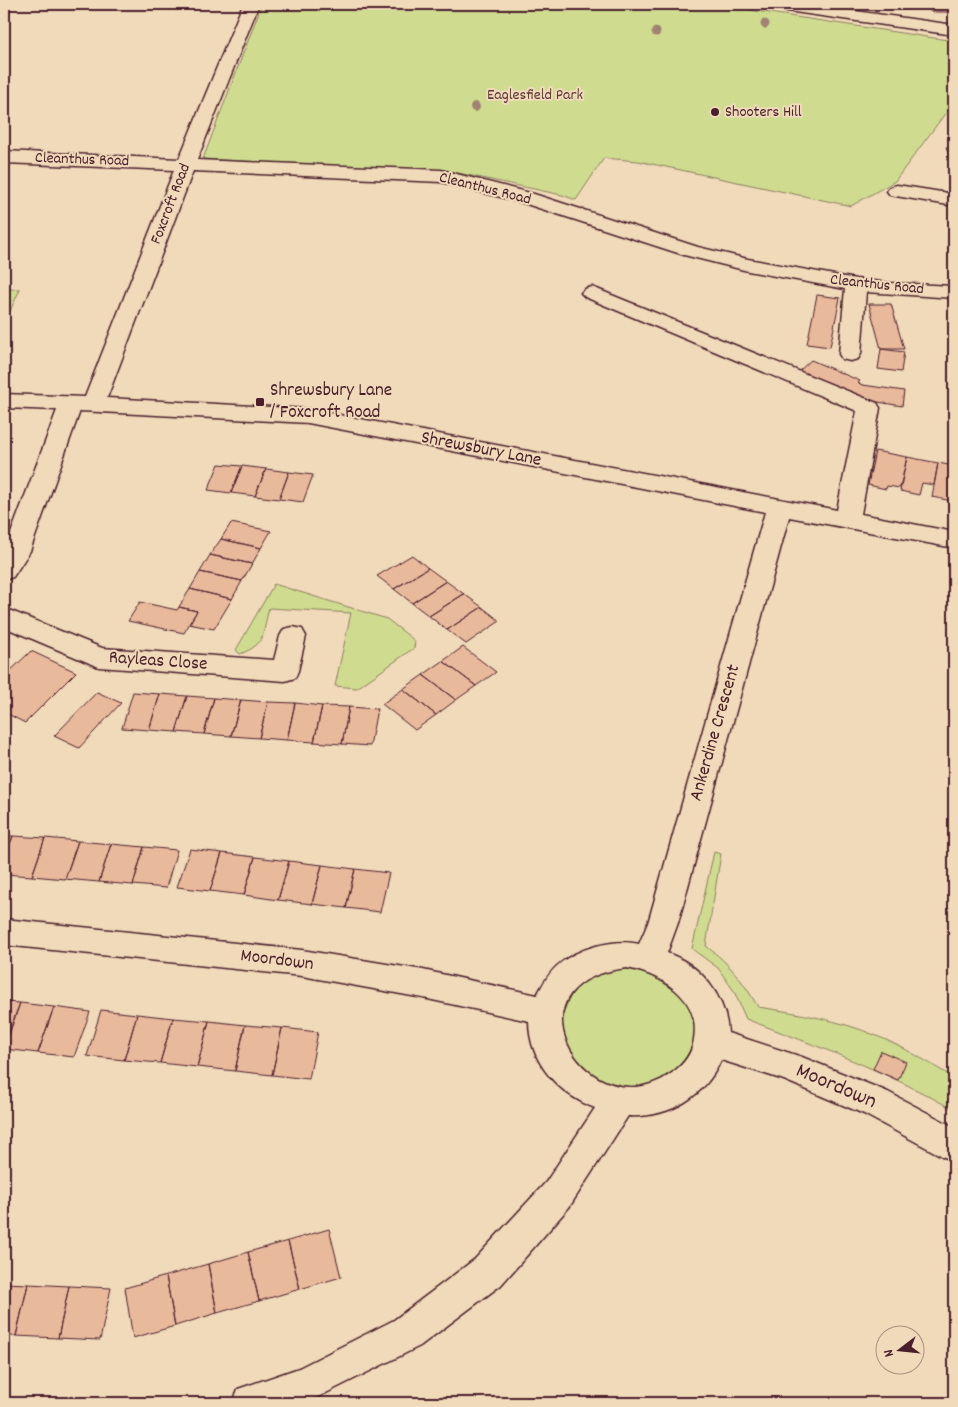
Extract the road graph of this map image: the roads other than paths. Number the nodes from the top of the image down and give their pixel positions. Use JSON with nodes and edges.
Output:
{"nodes":[{"id":1,"x":251,"y":4,"type":"edge"},
{"id":2,"x":773,"y":4,"type":"edge"},
{"id":3,"x":954,"y":30,"type":"edge"},
{"id":4,"x":4,"y":157,"type":"edge"},
{"id":5,"x":186,"y":164,"type":"junction"},
{"id":6,"x":897,"y":191,"type":"dead end"},
{"id":7,"x":954,"y":200,"type":"edge"},
{"id":8,"x":856,"y":285,"type":"junction"},
{"id":9,"x":954,"y":292,"type":"edge"},
{"id":10,"x":592,"y":293,"type":"dead end"},
{"id":11,"x":850,"y":354,"type":"dead end"},
{"id":12,"x":4,"y":401,"type":"edge"},
{"id":13,"x":82,"y":405,"type":"junction"},
{"id":14,"x":779,"y":507,"type":"junction"},
{"id":15,"x":848,"y":519,"type":"junction"},
{"id":16,"x":954,"y":540,"type":"edge"},
{"id":17,"x":4,"y":571,"type":"edge"},
{"id":18,"x":4,"y":617,"type":"edge"},
{"id":19,"x":293,"y":636,"type":"dead end"},
{"id":20,"x":4,"y":932,"type":"edge"},
{"id":21,"x":649,"y":958,"type":"junction"},
{"id":22,"x":546,"y":1011,"type":"junction"},
{"id":23,"x":711,"y":1042,"type":"junction"},
{"id":24,"x":619,"y":1101,"type":"junction"},
{"id":25,"x":954,"y":1145,"type":"edge"},
{"id":26,"x":252,"y":1403,"type":"edge"}],
"edges":[{"from":1,"to":5,"type":"street","name":"Foxcroft Road"},
{"from":2,"to":3,"type":"street"},
{"from":4,"to":5,"type":"street","name":"Cleanthus Road"},
{"from":5,"to":8,"type":"street","name":"Cleanthus Road"},
{"from":5,"to":13,"type":"street","name":"Foxcroft Road"},
{"from":6,"to":7,"type":"street"},
{"from":8,"to":9,"type":"street","name":"Cleanthus Road"},
{"from":8,"to":11,"type":"street"},
{"from":10,"to":15,"type":"street"},
{"from":12,"to":13,"type":"street","name":"Shrewsbury Lane"},
{"from":13,"to":14,"type":"street","name":"Shrewsbury Lane"},
{"from":13,"to":17,"type":"street","name":"Foxcroft Road"},
{"from":14,"to":15,"type":"street","name":"Shrewsbury Lane"},
{"from":14,"to":21,"type":"street","name":"Ankerdine Crescent"},
{"from":15,"to":16,"type":"street","name":"Shrewsbury Lane"},
{"from":18,"to":19,"type":"street","name":"Rayleas Close"},
{"from":20,"to":22,"type":"street","name":"Moordown"},
{"from":21,"to":22,"type":"street"},
{"from":21,"to":23,"type":"street"},
{"from":22,"to":24,"type":"street"},
{"from":23,"to":24,"type":"street"},
{"from":23,"to":25,"type":"street","name":"Moordown"},
{"from":24,"to":26,"type":"street"}]}
